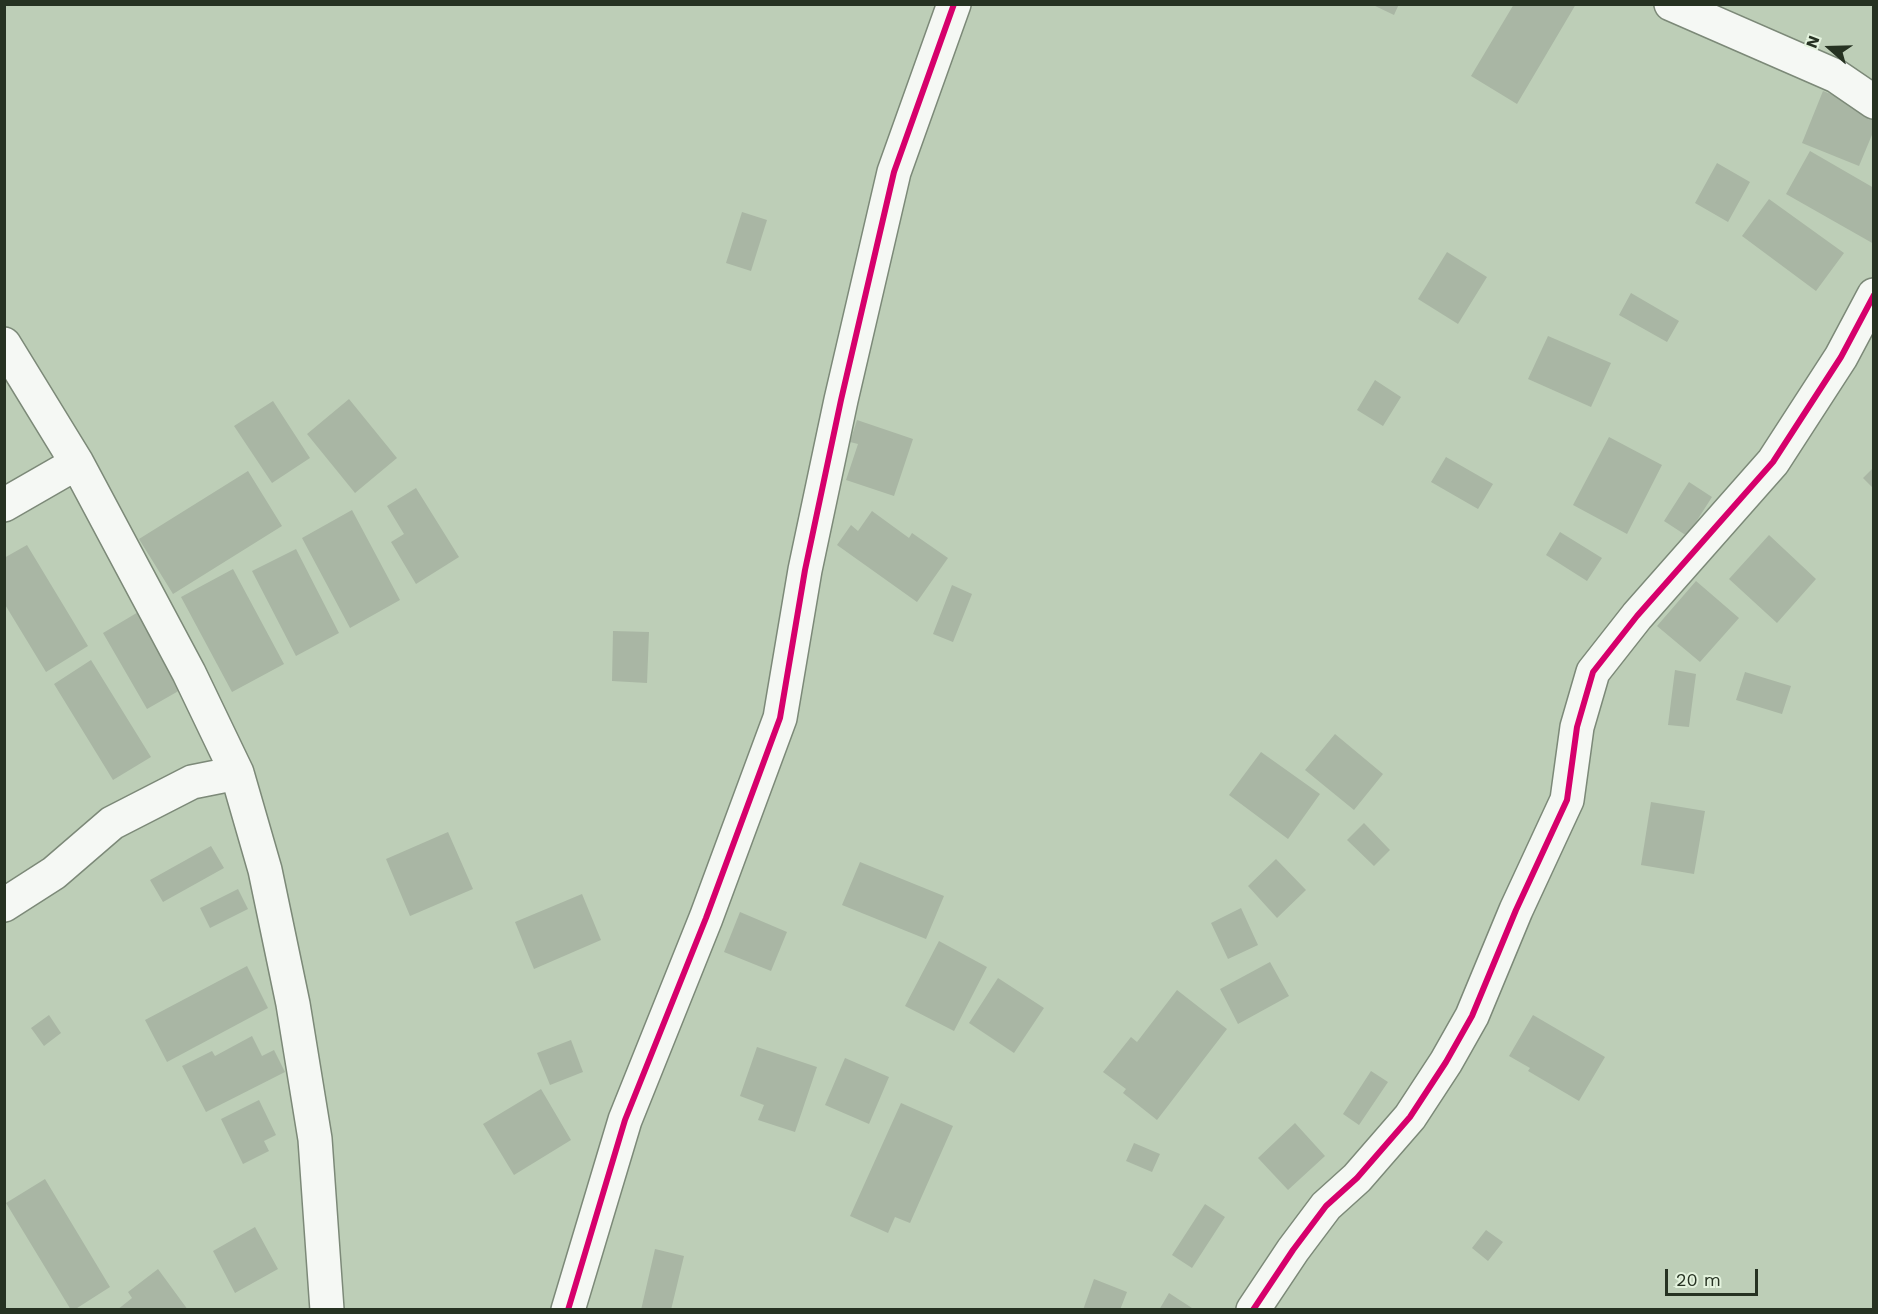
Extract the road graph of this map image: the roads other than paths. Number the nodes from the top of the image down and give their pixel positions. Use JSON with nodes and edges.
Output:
{"nodes":[{"id":1,"x":954,"y":4,"type":"edge"},
{"id":2,"x":1671,"y":4,"type":"edge"},
{"id":3,"x":1874,"y":102,"type":"edge"},
{"id":4,"x":1874,"y":295,"type":"edge"},
{"id":5,"x":4,"y":344,"type":"edge"},
{"id":6,"x":77,"y":462,"type":"junction"},
{"id":7,"x":4,"y":505,"type":"edge"},
{"id":8,"x":237,"y":773,"type":"junction"},
{"id":9,"x":4,"y":905,"type":"edge"},
{"id":10,"x":327,"y":1310,"type":"edge"},
{"id":11,"x":568,"y":1310,"type":"edge"},
{"id":12,"x":1253,"y":1310,"type":"edge"}],
"edges":[{"from":1,"to":11,"type":"street"},
{"from":2,"to":3,"type":"street"},
{"from":4,"to":12,"type":"street"},
{"from":5,"to":6,"type":"street"},
{"from":6,"to":7,"type":"street"},
{"from":6,"to":8,"type":"street"},
{"from":8,"to":9,"type":"street"},
{"from":8,"to":10,"type":"street"}]}
